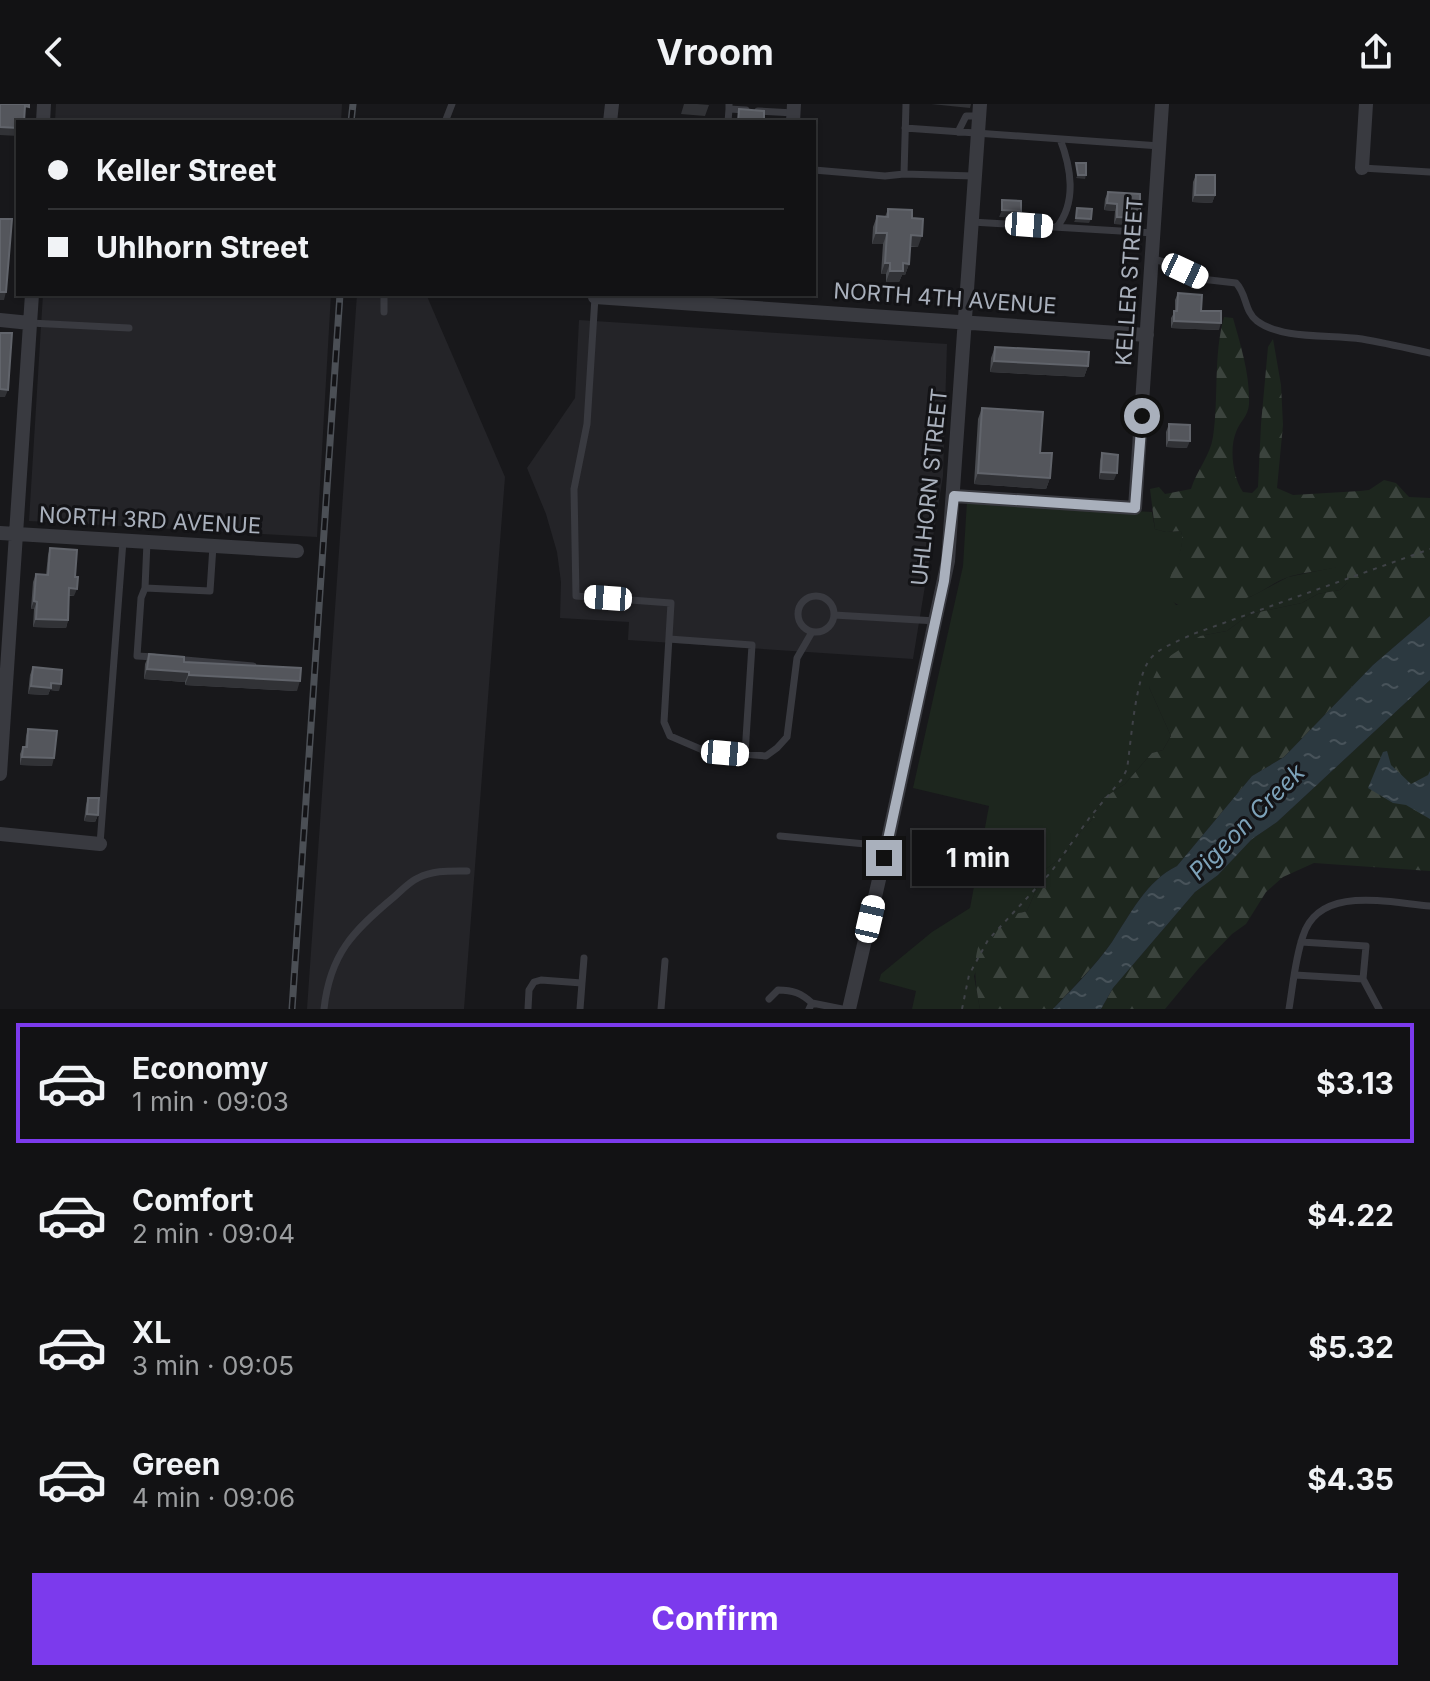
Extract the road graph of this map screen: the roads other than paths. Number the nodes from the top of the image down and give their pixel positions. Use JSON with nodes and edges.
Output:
{"nodes":[{"id":1,"x":906,"y":104,"type":"edge"},
{"id":2,"x":1162,"y":104,"type":"edge"},
{"id":3,"x":1366,"y":104,"type":"edge"},
{"id":4,"x":729,"y":106,"type":"edge"},
{"id":5,"x":979,"y":110,"type":"edge"},
{"id":6,"x":794,"y":113,"type":"edge"},
{"id":7,"x":905,"y":128,"type":"junction"},
{"id":8,"x":958,"y":132,"type":"junction"},
{"id":9,"x":977,"y":134,"type":"junction"},
{"id":10,"x":1060,"y":139,"type":"junction"},
{"id":11,"x":1160,"y":146,"type":"junction"},
{"id":12,"x":1362,"y":168,"type":"joint"},
{"id":13,"x":816,"y":170,"type":"edge"},
{"id":14,"x":1430,"y":172,"type":"edge"},
{"id":15,"x":904,"y":174,"type":"junction"},
{"id":16,"x":974,"y":176,"type":"junction"},
{"id":17,"x":972,"y":222,"type":"junction"},
{"id":18,"x":1057,"y":227,"type":"junction"},
{"id":19,"x":1154,"y":233,"type":"junction"},
{"id":20,"x":1153,"y":259,"type":"junction"},
{"id":21,"x":32,"y":296,"type":"edge"},
{"id":22,"x":384,"y":296,"type":"edge"},
{"id":23,"x":596,"y":296,"type":"edge"},
{"id":24,"x":782,"y":301,"type":"edge"},
{"id":25,"x":384,"y":312,"type":"dead end"},
{"id":26,"x":0,"y":320,"type":"edge"},
{"id":27,"x":965,"y":322,"type":"junction"},
{"id":28,"x":30,"y":323,"type":"junction"},
{"id":29,"x":129,"y":328,"type":"dead end"},
{"id":30,"x":1147,"y":335,"type":"junction"},
{"id":31,"x":1430,"y":353,"type":"edge"},
{"id":32,"x":954,"y":496,"type":"junction"},
{"id":33,"x":0,"y":533,"type":"edge"},
{"id":34,"x":16,"y":534,"type":"junction"},
{"id":35,"x":123,"y":541,"type":"junction"},
{"id":36,"x":147,"y":542,"type":"junction"},
{"id":37,"x":213,"y":546,"type":"junction"},
{"id":38,"x":297,"y":551,"type":"dead end"},
{"id":39,"x":145,"y":588,"type":"junction"},
{"id":40,"x":834,"y":615,"type":"junction"},
{"id":41,"x":936,"y":621,"type":"junction"},
{"id":42,"x":5,"y":622,"type":"edge"},
{"id":43,"x":812,"y":632,"type":"junction"},
{"id":44,"x":669,"y":639,"type":"junction"},
{"id":45,"x":262,"y":666,"type":"edge"},
{"id":46,"x":1,"y":737,"type":"edge"},
{"id":47,"x":745,"y":754,"type":"junction"},
{"id":48,"x":0,"y":774,"type":"edge"},
{"id":49,"x":0,"y":834,"type":"edge"},
{"id":50,"x":780,"y":836,"type":"dead end"},
{"id":51,"x":100,"y":844,"type":"joint"},
{"id":52,"x":887,"y":846,"type":"junction"},
{"id":53,"x":467,"y":871,"type":"dead end"},
{"id":54,"x":1430,"y":906,"type":"edge"},
{"id":55,"x":1301,"y":942,"type":"junction"},
{"id":56,"x":584,"y":958,"type":"dead end"},
{"id":57,"x":665,"y":961,"type":"dead end"},
{"id":58,"x":1295,"y":975,"type":"junction"},
{"id":59,"x":1363,"y":979,"type":"junction"},
{"id":60,"x":582,"y":983,"type":"junction"},
{"id":61,"x":769,"y":999,"type":"dead end"},
{"id":62,"x":810,"y":1006,"type":"edge"},
{"id":63,"x":324,"y":1009,"type":"edge"},
{"id":64,"x":528,"y":1009,"type":"edge"},
{"id":65,"x":580,"y":1009,"type":"edge"},
{"id":66,"x":661,"y":1009,"type":"edge"},
{"id":67,"x":842,"y":1009,"type":"edge"},
{"id":68,"x":849,"y":1009,"type":"edge"},
{"id":69,"x":1289,"y":1009,"type":"edge"},
{"id":70,"x":1379,"y":1009,"type":"edge"}],
"edges":[{"from":1,"to":7,"type":"lane"},
{"from":2,"to":11,"type":"street","name":"KELLER STREET"},
{"from":3,"to":12,"type":"street"},
{"from":4,"to":6,"type":"lane"},
{"from":5,"to":8,"type":"lane"},
{"from":5,"to":9,"type":"street","name":"UHLHORN STREET"},
{"from":7,"to":8,"type":"lane"},
{"from":7,"to":15,"type":"lane"},
{"from":8,"to":9,"type":"lane"},
{"from":9,"to":10,"type":"lane"},
{"from":9,"to":16,"type":"street","name":"UHLHORN STREET"},
{"from":10,"to":11,"type":"lane"},
{"from":10,"to":18,"type":"lane"},
{"from":11,"to":19,"type":"street","name":"KELLER STREET"},
{"from":12,"to":14,"type":"lane"},
{"from":13,"to":15,"type":"lane"},
{"from":15,"to":16,"type":"lane"},
{"from":16,"to":17,"type":"street","name":"UHLHORN STREET"},
{"from":17,"to":18,"type":"lane"},
{"from":17,"to":27,"type":"street","name":"UHLHORN STREET"},
{"from":18,"to":19,"type":"lane"},
{"from":19,"to":20,"type":"street","name":"KELLER STREET"},
{"from":20,"to":30,"type":"street","name":"KELLER STREET"},
{"from":20,"to":31,"type":"lane"},
{"from":21,"to":28,"type":"street"},
{"from":22,"to":25,"type":"lane"},
{"from":23,"to":24,"type":"street","name":"NORTH 4TH AVENUE"},
{"from":23,"to":44,"type":"lane"},
{"from":24,"to":27,"type":"street","name":"NORTH 4TH AVENUE"},
{"from":26,"to":28,"type":"street"},
{"from":27,"to":30,"type":"street","name":"NORTH 4TH AVENUE"},
{"from":27,"to":32,"type":"street","name":"UHLHORN STREET"},
{"from":28,"to":29,"type":"lane"},
{"from":28,"to":34,"type":"street"},
{"from":30,"to":32,"type":"street","name":"KELLER STREET"},
{"from":32,"to":41,"type":"street","name":"UHLHORN STREET"},
{"from":33,"to":34,"type":"street","name":"NORTH 3RD AVENUE"},
{"from":34,"to":35,"type":"street","name":"NORTH 3RD AVENUE"},
{"from":34,"to":42,"type":"street"},
{"from":35,"to":36,"type":"street","name":"NORTH 3RD AVENUE"},
{"from":35,"to":51,"type":"lane"},
{"from":36,"to":37,"type":"street","name":"NORTH 3RD AVENUE"},
{"from":36,"to":39,"type":"lane"},
{"from":37,"to":38,"type":"street","name":"NORTH 3RD AVENUE"},
{"from":37,"to":39,"type":"lane"},
{"from":39,"to":45,"type":"lane"},
{"from":40,"to":41,"type":"lane"},
{"from":40,"to":43,"type":"lane"},
{"from":40,"to":43,"type":"lane"},
{"from":41,"to":52,"type":"street","name":"UHLHORN STREET"},
{"from":42,"to":46,"type":"street"},
{"from":43,"to":47,"type":"lane"},
{"from":44,"to":47,"type":"lane"},
{"from":44,"to":47,"type":"lane"},
{"from":46,"to":48,"type":"street"},
{"from":49,"to":51,"type":"street"},
{"from":50,"to":52,"type":"lane"},
{"from":52,"to":68,"type":"street","name":"UHLHORN STREET"},
{"from":53,"to":63,"type":"lane"},
{"from":54,"to":55,"type":"lane"},
{"from":55,"to":58,"type":"lane"},
{"from":55,"to":59,"type":"lane"},
{"from":56,"to":60,"type":"lane"},
{"from":57,"to":66,"type":"lane"},
{"from":58,"to":59,"type":"lane"},
{"from":58,"to":69,"type":"lane"},
{"from":59,"to":70,"type":"lane"},
{"from":60,"to":64,"type":"lane"},
{"from":60,"to":65,"type":"lane"},
{"from":61,"to":62,"type":"lane"},
{"from":62,"to":67,"type":"lane"}]}
